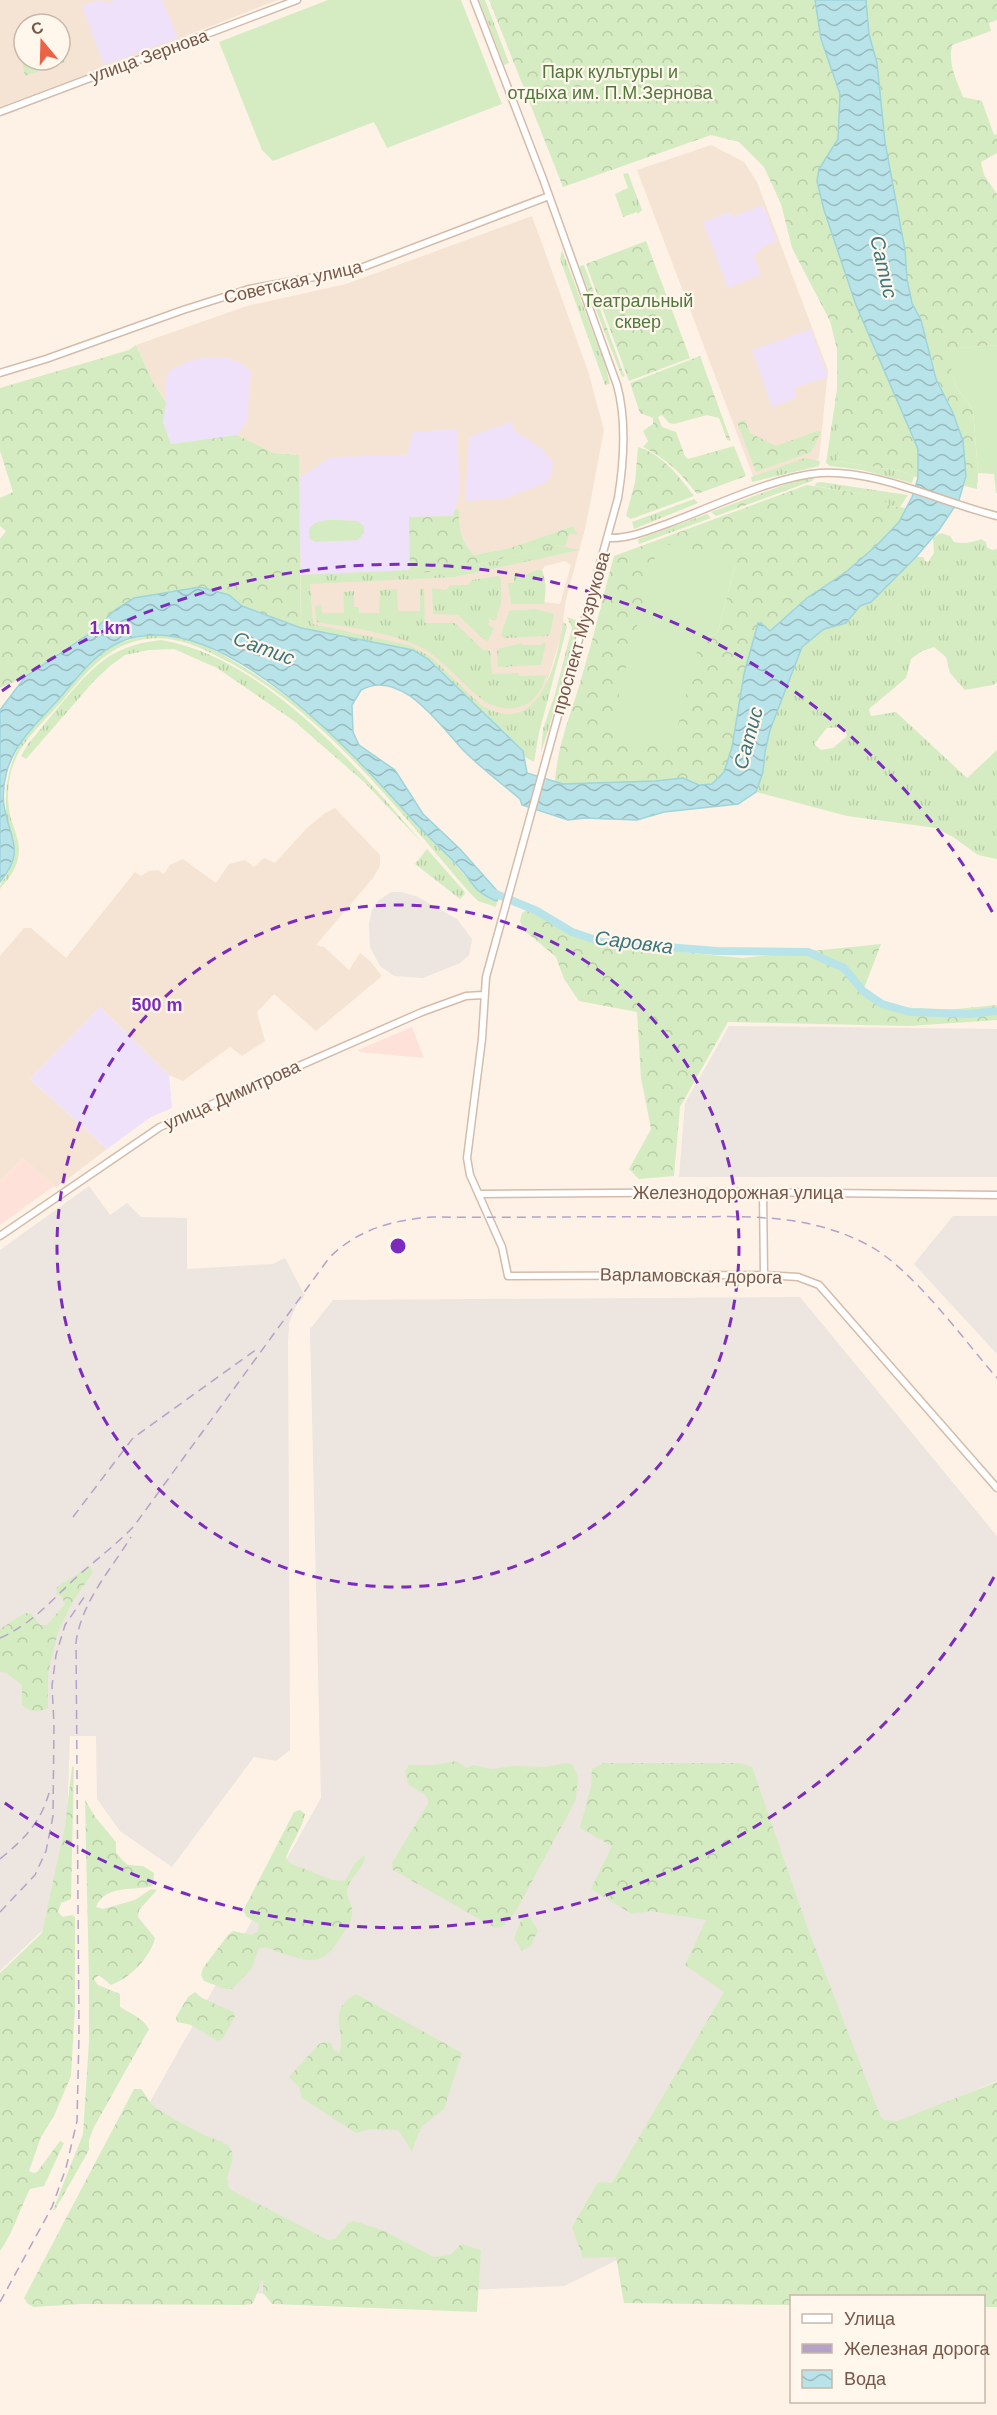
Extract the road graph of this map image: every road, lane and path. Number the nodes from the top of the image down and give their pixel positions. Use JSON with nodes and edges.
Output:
{"nodes":[{"id":1,"x":297,"y":0,"type":"edge"},
{"id":2,"x":474,"y":0,"type":"edge"},
{"id":3,"x":0,"y":112,"type":"edge"},
{"id":4,"x":549,"y":196,"type":"junction"},
{"id":5,"x":0,"y":373,"type":"edge"},
{"id":6,"x":997,"y":516,"type":"edge"},
{"id":7,"x":608,"y":538,"type":"junction"},
{"id":8,"x":483,"y":995,"type":"junction"},
{"id":9,"x":763,"y":1192,"type":"junction"},
{"id":10,"x":479,"y":1194,"type":"junction"},
{"id":11,"x":997,"y":1195,"type":"edge"},
{"id":12,"x":0,"y":1236,"type":"edge"},
{"id":13,"x":764,"y":1275,"type":"junction"},
{"id":14,"x":508,"y":1276,"type":"joint"},
{"id":15,"x":997,"y":1488,"type":"edge"}],
"edges":[{"from":1,"to":3,"type":"street","name":"улица Зернова"},
{"from":2,"to":4,"type":"street","name":"проспект Музрукова"},
{"from":4,"to":5,"type":"street","name":"Советская улица"},
{"from":4,"to":7,"type":"street","name":"проспект Музрукова"},
{"from":6,"to":7,"type":"street"},
{"from":7,"to":8,"type":"street","name":"проспект Музрукова"},
{"from":8,"to":10,"type":"street","name":"проспект Музрукова"},
{"from":8,"to":12,"type":"street","name":"улица Димитрова"},
{"from":9,"to":10,"type":"street","name":"Железнодорожная улица"},
{"from":9,"to":11,"type":"street","name":"Железнодорожная улица"},
{"from":9,"to":13,"type":"street"},
{"from":10,"to":14,"type":"street","name":"проспект Музрукова"},
{"from":13,"to":14,"type":"street","name":"Варламовская дорога"},
{"from":13,"to":15,"type":"street","name":"Варламовская дорога"}]}
